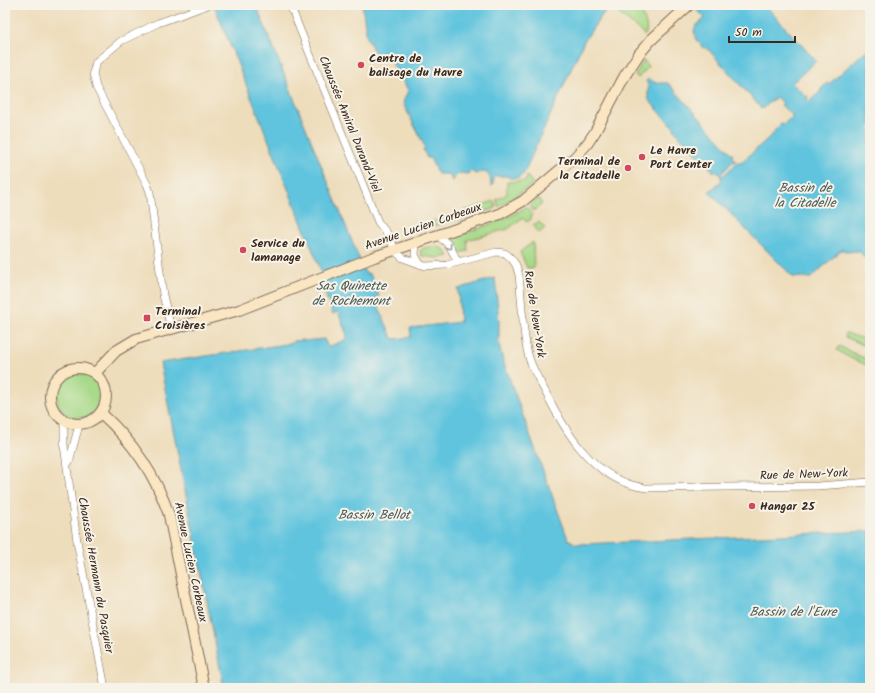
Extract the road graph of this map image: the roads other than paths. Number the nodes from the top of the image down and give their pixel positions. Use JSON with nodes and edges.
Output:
{"nodes":[{"id":1,"x":208,"y":5,"type":"edge"},
{"id":2,"x":290,"y":5,"type":"edge"},
{"id":3,"x":689,"y":5,"type":"edge"},
{"id":4,"x":437,"y":235,"type":"junction"},
{"id":5,"x":416,"y":242,"type":"junction"},
{"id":6,"x":395,"y":249,"type":"junction"},
{"id":7,"x":458,"y":262,"type":"junction"},
{"id":8,"x":420,"y":264,"type":"junction"},
{"id":9,"x":171,"y":329,"type":"junction"},
{"id":10,"x":94,"y":373,"type":"junction"},
{"id":11,"x":101,"y":413,"type":"junction"},
{"id":12,"x":64,"y":421,"type":"junction"},
{"id":13,"x":79,"y":425,"type":"junction"},
{"id":14,"x":68,"y":466,"type":"junction"},
{"id":15,"x":870,"y":482,"type":"edge"},
{"id":16,"x":105,"y":688,"type":"edge"},
{"id":17,"x":204,"y":688,"type":"edge"}],
"edges":[{"from":1,"to":9,"type":"street"},
{"from":2,"to":6,"type":"street","name":"Chaussée Amiral Durand-Viel"},
{"from":3,"to":4,"type":"main road","name":"Avenue Lucien Corbeaux"},
{"from":4,"to":5,"type":"main road","name":"Avenue Lucien Corbeaux"},
{"from":4,"to":7,"type":"street","one_way":true},
{"from":5,"to":6,"type":"main road","name":"Avenue Lucien Corbeaux"},
{"from":5,"to":8,"type":"street"},
{"from":6,"to":8,"type":"street","name":"Rue de New-York"},
{"from":6,"to":9,"type":"main road","name":"Avenue Lucien Corbeaux"},
{"from":7,"to":8,"type":"street","name":"Rue de New-York"},
{"from":7,"to":15,"type":"street","name":"Rue de New-York"},
{"from":9,"to":10,"type":"main road","name":"Avenue Lucien Corbeaux"},
{"from":10,"to":11,"type":"main road"},
{"from":10,"to":12,"type":"main road"},
{"from":11,"to":13,"type":"main road"},
{"from":11,"to":17,"type":"main road","name":"Avenue Lucien Corbeaux"},
{"from":12,"to":13,"type":"main road"},
{"from":12,"to":14,"type":"street","name":"Chaussée Hermann du Pasquier"},
{"from":13,"to":14,"type":"street","name":"Chaussée Hermann du Pasquier"},
{"from":14,"to":16,"type":"street","name":"Chaussée Hermann du Pasquier"}]}
